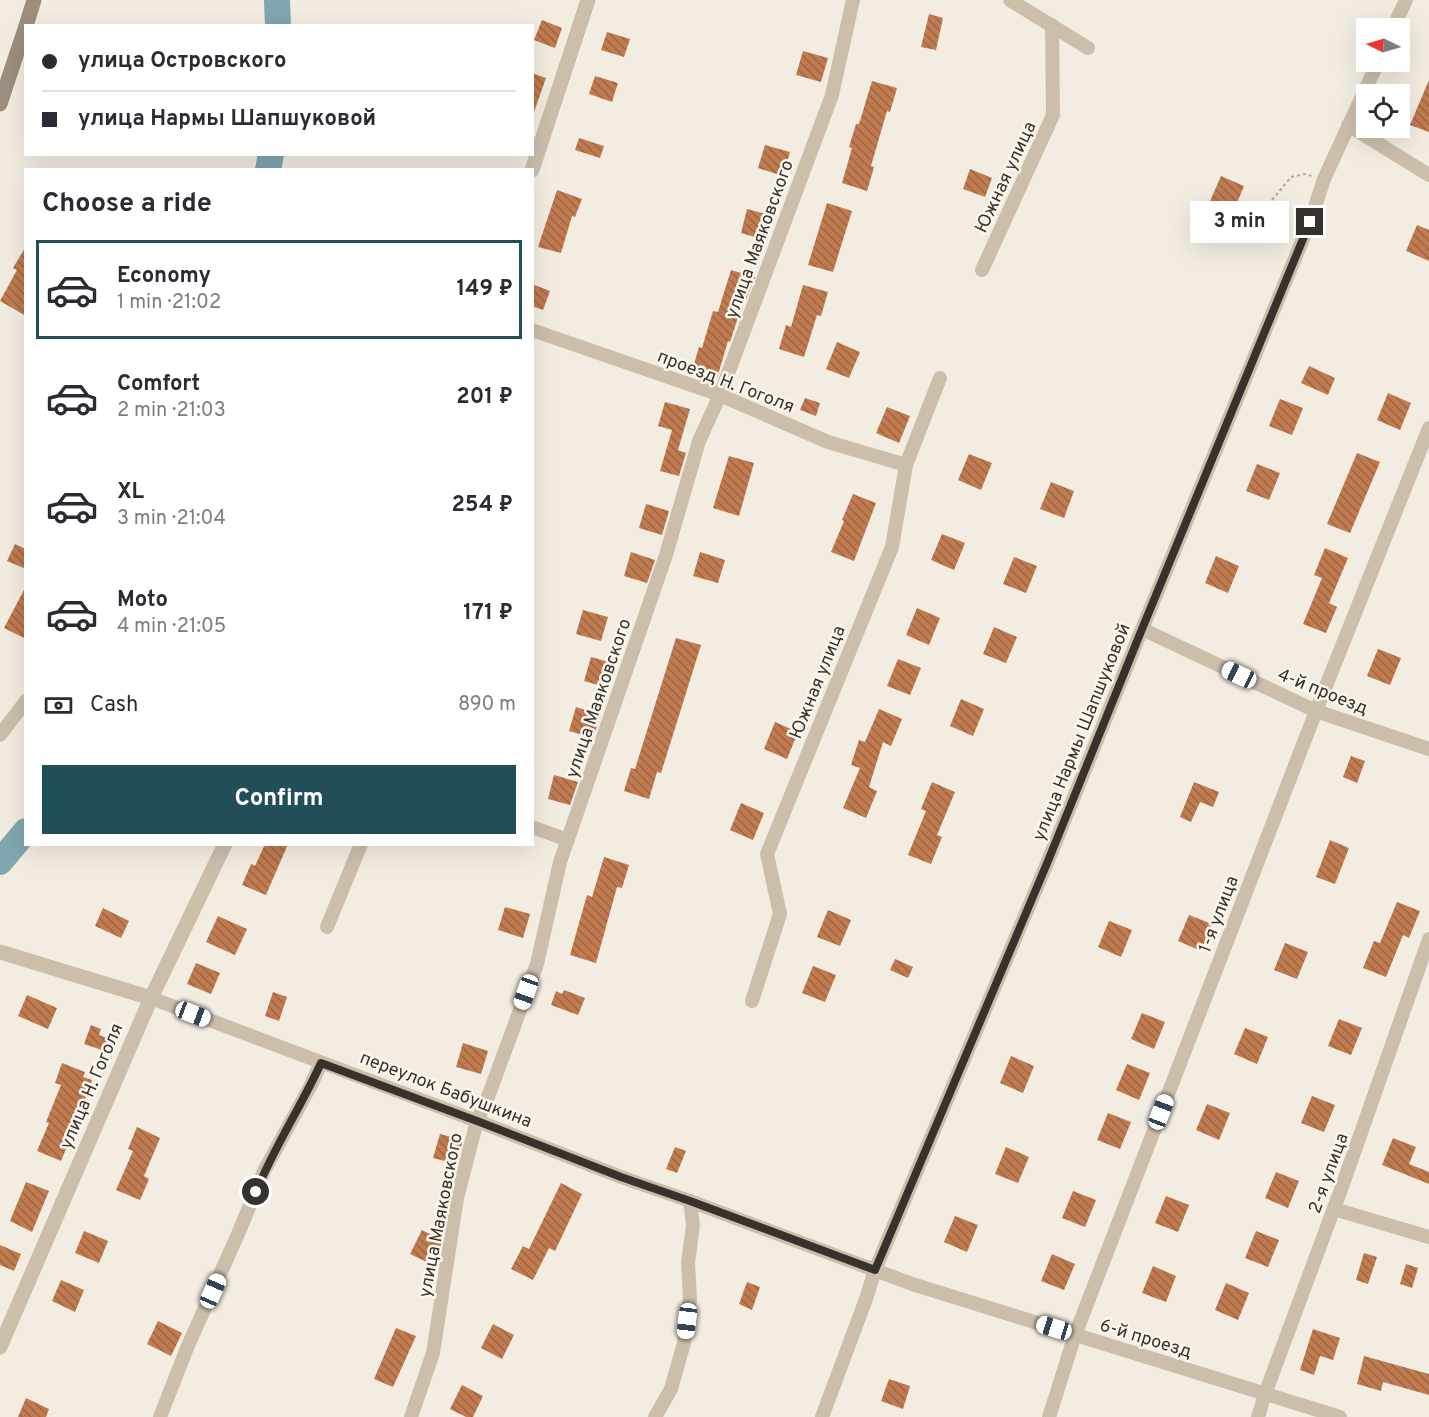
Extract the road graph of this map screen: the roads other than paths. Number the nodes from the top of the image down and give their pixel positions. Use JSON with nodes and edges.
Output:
{"nodes":[{"id":1,"x":34,"y":0,"type":"edge"},
{"id":2,"x":588,"y":0,"type":"edge"},
{"id":3,"x":854,"y":0,"type":"edge"},
{"id":4,"x":1010,"y":0,"type":"edge"},
{"id":5,"x":1406,"y":0,"type":"edge"},
{"id":6,"x":1398,"y":18,"type":"edge"},
{"id":7,"x":27,"y":24,"type":"edge"},
{"id":8,"x":1052,"y":25,"type":"junction"},
{"id":9,"x":24,"y":32,"type":"edge"},
{"id":10,"x":1088,"y":48,"type":"dead end"},
{"id":11,"x":1373,"y":72,"type":"edge"},
{"id":12,"x":0,"y":104,"type":"edge"},
{"id":13,"x":1348,"y":125,"type":"junction"},
{"id":14,"x":533,"y":168,"type":"edge"},
{"id":15,"x":1429,"y":175,"type":"edge"},
{"id":16,"x":982,"y":270,"type":"dead end"},
{"id":17,"x":534,"y":331,"type":"edge"},
{"id":18,"x":940,"y":378,"type":"dead end"},
{"id":19,"x":720,"y":395,"type":"junction"},
{"id":20,"x":1429,"y":428,"type":"edge"},
{"id":21,"x":906,"y":465,"type":"junction"},
{"id":22,"x":1142,"y":629,"type":"junction"},
{"id":23,"x":24,"y":704,"type":"edge"},
{"id":24,"x":1316,"y":711,"type":"junction"},
{"id":25,"x":0,"y":735,"type":"edge"},
{"id":26,"x":1429,"y":749,"type":"edge"},
{"id":27,"x":534,"y":828,"type":"edge"},
{"id":28,"x":568,"y":840,"type":"junction"},
{"id":29,"x":224,"y":846,"type":"edge"},
{"id":30,"x":360,"y":846,"type":"edge"},
{"id":31,"x":327,"y":927,"type":"dead end"},
{"id":32,"x":1429,"y":939,"type":"edge"},
{"id":33,"x":0,"y":952,"type":"edge"},
{"id":34,"x":151,"y":998,"type":"junction"},
{"id":35,"x":752,"y":1001,"type":"dead end"},
{"id":36,"x":321,"y":1063,"type":"junction"},
{"id":37,"x":477,"y":1121,"type":"junction"},
{"id":38,"x":690,"y":1201,"type":"junction"},
{"id":39,"x":1334,"y":1209,"type":"junction"},
{"id":40,"x":1429,"y":1237,"type":"edge"},
{"id":41,"x":875,"y":1270,"type":"junction"},
{"id":42,"x":1075,"y":1335,"type":"junction"},
{"id":43,"x":0,"y":1347,"type":"edge"},
{"id":44,"x":1265,"y":1394,"type":"junction"},
{"id":45,"x":160,"y":1417,"type":"edge"},
{"id":46,"x":411,"y":1417,"type":"edge"},
{"id":47,"x":656,"y":1417,"type":"edge"},
{"id":48,"x":822,"y":1417,"type":"edge"},
{"id":49,"x":1049,"y":1417,"type":"edge"},
{"id":50,"x":1258,"y":1417,"type":"edge"},
{"id":51,"x":1340,"y":1417,"type":"edge"}],
"edges":[{"from":1,"to":7,"type":"main road"},
{"from":2,"to":14,"type":"street"},
{"from":3,"to":19,"type":"street","name":"улица Маяковского"},
{"from":4,"to":8,"type":"street"},
{"from":5,"to":6,"type":"street"},
{"from":8,"to":10,"type":"street"},
{"from":8,"to":16,"type":"street","name":"Южная улица"},
{"from":9,"to":12,"type":"main road"},
{"from":11,"to":13,"type":"street","name":"улица Нармы Шапшуковой"},
{"from":13,"to":15,"type":"street"},
{"from":13,"to":22,"type":"street","name":"улица Нармы Шапшуковой"},
{"from":17,"to":19,"type":"street","name":"проезд Н. Гоголя"},
{"from":18,"to":21,"type":"street","name":"Южная улица"},
{"from":19,"to":21,"type":"street","name":"проезд Н. Гоголя"},
{"from":19,"to":28,"type":"street","name":"улица Маяковского"},
{"from":20,"to":24,"type":"street","name":"1-я улица"},
{"from":21,"to":35,"type":"street","name":"Южная улица"},
{"from":22,"to":24,"type":"street","name":"4-й проезд"},
{"from":22,"to":41,"type":"street","name":"улица Нармы Шапшуковой"},
{"from":23,"to":25,"type":"street"},
{"from":24,"to":26,"type":"street","name":"4-й проезд"},
{"from":24,"to":42,"type":"street","name":"1-я улица"},
{"from":27,"to":28,"type":"street"},
{"from":28,"to":37,"type":"street","name":"улица Маяковского"},
{"from":29,"to":34,"type":"street","name":"улица Н. Гоголя"},
{"from":30,"to":31,"type":"street"},
{"from":32,"to":39,"type":"street","name":"2-я улица"},
{"from":33,"to":34,"type":"street","name":"переулок Бабушкина"},
{"from":34,"to":36,"type":"street","name":"переулок Бабушкина"},
{"from":34,"to":43,"type":"street","name":"улица Н. Гоголя"},
{"from":36,"to":37,"type":"street","name":"переулок Бабушкина"},
{"from":36,"to":45,"type":"street"},
{"from":37,"to":38,"type":"street","name":"переулок Бабушкина"},
{"from":37,"to":46,"type":"street","name":"улица Маяковского"},
{"from":38,"to":41,"type":"street","name":"переулок Бабушкина"},
{"from":38,"to":47,"type":"street"},
{"from":39,"to":40,"type":"street"},
{"from":39,"to":44,"type":"street","name":"2-я улица"},
{"from":41,"to":42,"type":"street","name":"6-й проезд"},
{"from":41,"to":48,"type":"street","name":"улица Нармы Шапшуковой"},
{"from":42,"to":44,"type":"street","name":"6-й проезд"},
{"from":42,"to":49,"type":"street","name":"1-я улица"},
{"from":44,"to":50,"type":"street","name":"2-я улица"},
{"from":44,"to":51,"type":"street","name":"6-й проезд"}]}
